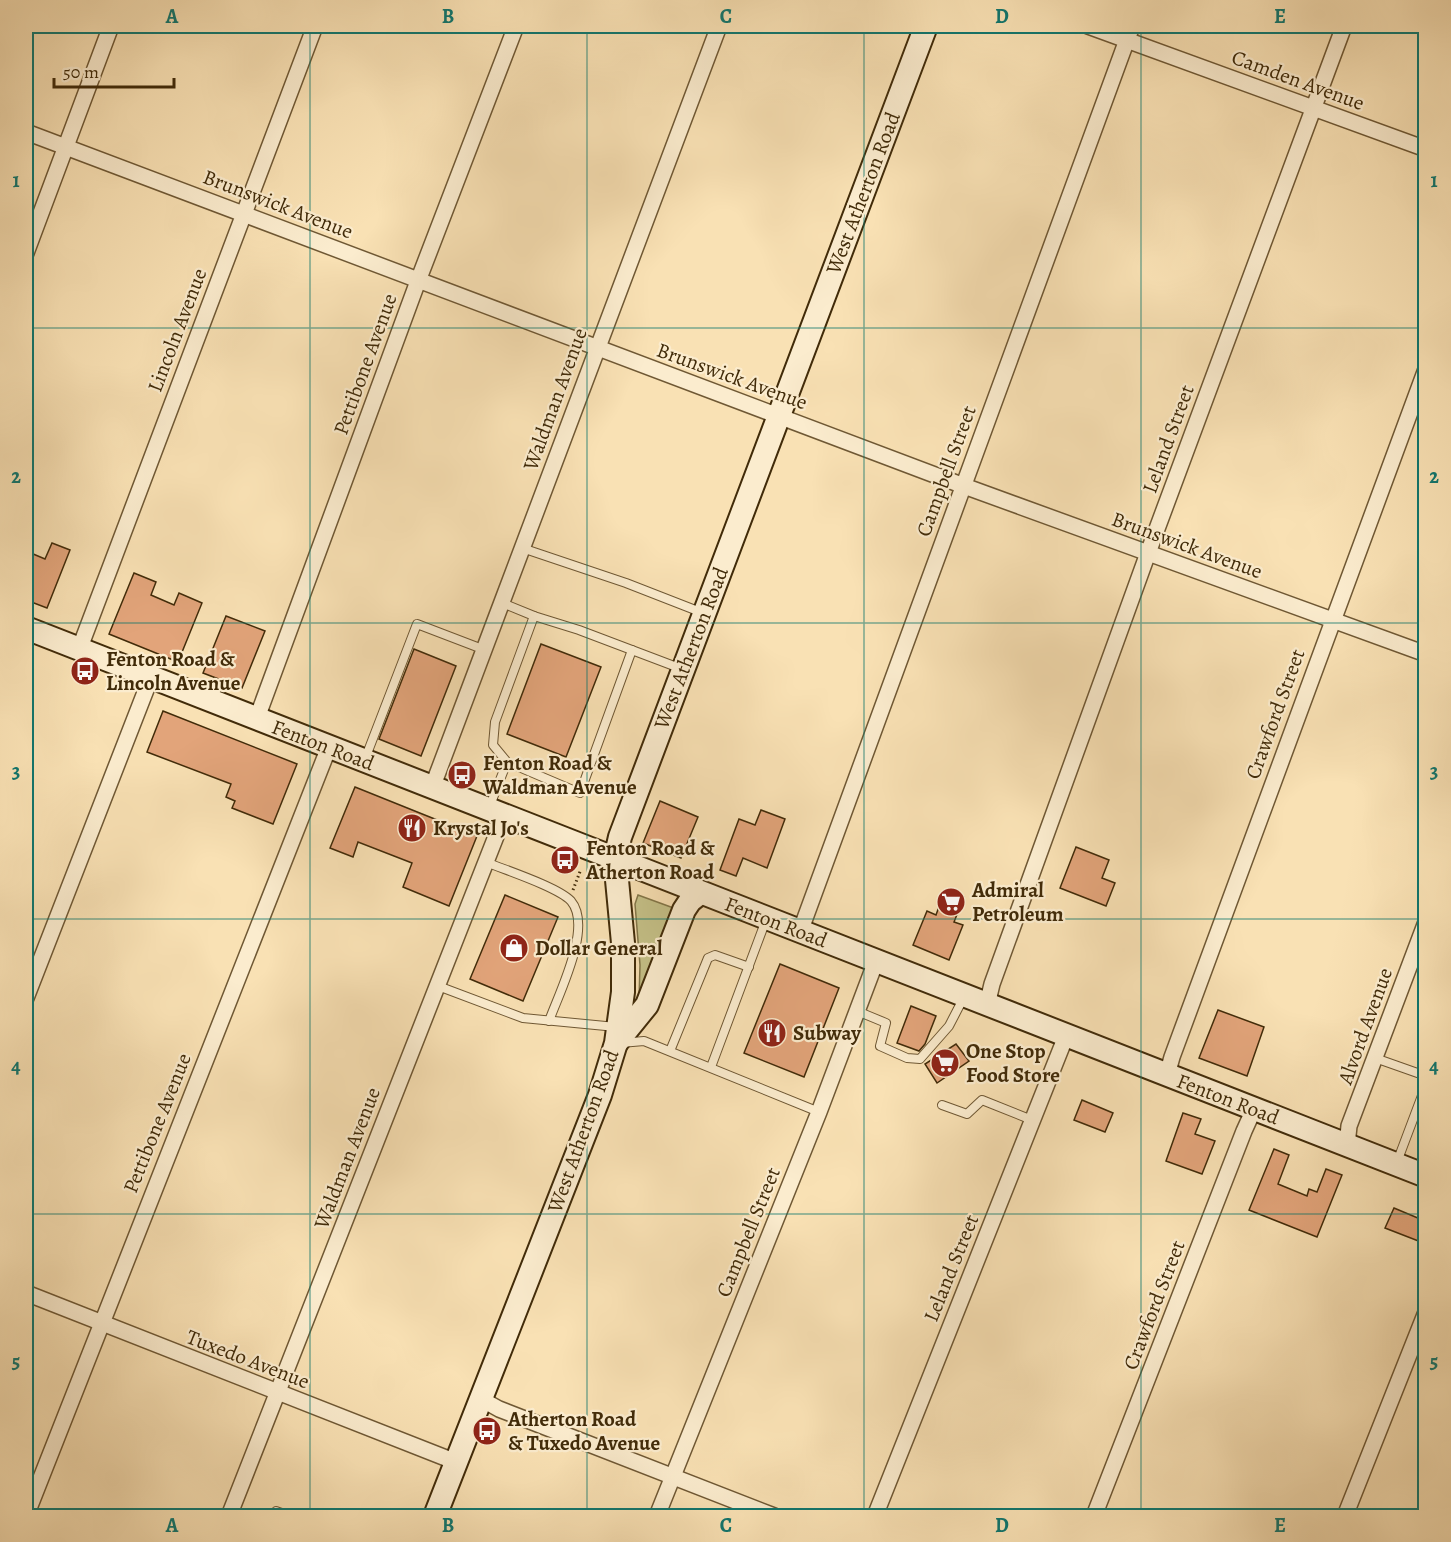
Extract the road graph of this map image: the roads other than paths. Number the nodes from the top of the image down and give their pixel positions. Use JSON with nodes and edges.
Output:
{"nodes":[{"id":1,"x":111,"y":26,"type":"edge"},
{"id":2,"x":315,"y":26,"type":"edge"},
{"id":3,"x":516,"y":26,"type":"edge"},
{"id":4,"x":719,"y":26,"type":"edge"},
{"id":5,"x":926,"y":26,"type":"edge"},
{"id":6,"x":1089,"y":26,"type":"edge"},
{"id":7,"x":1344,"y":26,"type":"edge"},
{"id":8,"x":1130,"y":33,"type":"edge"},
{"id":9,"x":1313,"y":107,"type":"junction"},
{"id":10,"x":26,"y":132,"type":"edge"},
{"id":11,"x":65,"y":147,"type":"junction"},
{"id":12,"x":1425,"y":148,"type":"edge"},
{"id":13,"x":244,"y":213,"type":"junction"},
{"id":14,"x":26,"y":253,"type":"edge"},
{"id":15,"x":418,"y":281,"type":"junction"},
{"id":16,"x":596,"y":348,"type":"junction"},
{"id":17,"x":1425,"y":369,"type":"edge"},
{"id":18,"x":780,"y":416,"type":"junction"},
{"id":19,"x":964,"y":486,"type":"junction"},
{"id":20,"x":522,"y":548,"type":"junction"},
{"id":21,"x":1148,"y":553,"type":"junction"},
{"id":22,"x":501,"y":603,"type":"junction"},
{"id":23,"x":704,"y":614,"type":"junction"},
{"id":24,"x":534,"y":616,"type":"junction"},
{"id":25,"x":1333,"y":620,"type":"junction"},
{"id":26,"x":26,"y":628,"type":"edge"},
{"id":27,"x":79,"y":650,"type":"junction"},
{"id":28,"x":485,"y":650,"type":"junction"},
{"id":29,"x":632,"y":650,"type":"junction"},
{"id":30,"x":1425,"y":654,"type":"edge"},
{"id":31,"x":683,"y":669,"type":"junction"},
{"id":32,"x":152,"y":677,"type":"junction"},
{"id":33,"x":257,"y":718,"type":"junction"},
{"id":34,"x":329,"y":747,"type":"junction"},
{"id":35,"x":364,"y":760,"type":"junction"},
{"id":36,"x":507,"y":762,"type":"junction"},
{"id":37,"x":432,"y":788,"type":"junction"},
{"id":38,"x":497,"y":813,"type":"junction"},
{"id":39,"x":615,"y":859,"type":"junction"},
{"id":40,"x":486,"y":862,"type":"junction"},
{"id":41,"x":700,"y":893,"type":"junction"},
{"id":42,"x":767,"y":919,"type":"junction"},
{"id":43,"x":1425,"y":922,"type":"edge"},
{"id":44,"x":800,"y":932,"type":"junction"},
{"id":45,"x":876,"y":961,"type":"junction"},
{"id":46,"x":749,"y":968,"type":"junction"},
{"id":47,"x":438,"y":986,"type":"junction"},
{"id":48,"x":965,"y":996,"type":"junction"},
{"id":49,"x":26,"y":998,"type":"edge"},
{"id":50,"x":987,"y":1005,"type":"junction"},
{"id":51,"x":857,"y":1011,"type":"junction"},
{"id":52,"x":549,"y":1021,"type":"junction"},
{"id":53,"x":617,"y":1035,"type":"junction"},
{"id":54,"x":1066,"y":1036,"type":"junction"},
{"id":55,"x":670,"y":1051,"type":"junction"},
{"id":56,"x":1376,"y":1058,"type":"junction"},
{"id":57,"x":711,"y":1067,"type":"junction"},
{"id":58,"x":1167,"y":1075,"type":"junction"},
{"id":59,"x":1425,"y":1077,"type":"edge"},
{"id":60,"x":1425,"y":1084,"type":"edge"},
{"id":61,"x":942,"y":1104,"type":"dead end"},
{"id":62,"x":1254,"y":1109,"type":"junction"},
{"id":63,"x":819,"y":1112,"type":"junction"},
{"id":64,"x":1032,"y":1120,"type":"junction"},
{"id":65,"x":1347,"y":1145,"type":"junction"},
{"id":66,"x":1396,"y":1165,"type":"junction"},
{"id":67,"x":1425,"y":1176,"type":"edge"},
{"id":68,"x":26,"y":1293,"type":"edge"},
{"id":69,"x":1425,"y":1312,"type":"edge"},
{"id":70,"x":101,"y":1323,"type":"junction"},
{"id":71,"x":277,"y":1393,"type":"junction"},
{"id":72,"x":481,"y":1399,"type":"junction"},
{"id":73,"x":456,"y":1462,"type":"junction"},
{"id":74,"x":672,"y":1477,"type":"junction"},
{"id":75,"x":276,"y":1511,"type":"dead end"},
{"id":76,"x":26,"y":1516,"type":"edge"},
{"id":77,"x":229,"y":1516,"type":"edge"},
{"id":78,"x":290,"y":1516,"type":"edge"},
{"id":79,"x":435,"y":1516,"type":"edge"},
{"id":80,"x":657,"y":1516,"type":"edge"},
{"id":81,"x":774,"y":1516,"type":"edge"},
{"id":82,"x":875,"y":1516,"type":"edge"},
{"id":83,"x":1094,"y":1516,"type":"edge"},
{"id":84,"x":1345,"y":1516,"type":"edge"}],
"edges":[{"from":1,"to":11,"type":"street"},
{"from":2,"to":13,"type":"street","name":"Lincoln Avenue"},
{"from":3,"to":15,"type":"street","name":"Pettibone Avenue"},
{"from":4,"to":16,"type":"street","name":"Waldman Avenue"},
{"from":5,"to":18,"type":"street","name":"West Atherton Road"},
{"from":6,"to":8,"type":"street","name":"Camden Avenue"},
{"from":7,"to":9,"type":"street","name":"Leland Street"},
{"from":8,"to":9,"type":"street","name":"Camden Avenue"},
{"from":8,"to":19,"type":"street","name":"Campbell Street"},
{"from":9,"to":12,"type":"street","name":"Camden Avenue"},
{"from":9,"to":21,"type":"street","name":"Leland Street"},
{"from":10,"to":11,"type":"street","name":"Brunswick Avenue"},
{"from":11,"to":13,"type":"street","name":"Brunswick Avenue"},
{"from":11,"to":14,"type":"street"},
{"from":13,"to":15,"type":"street","name":"Brunswick Avenue"},
{"from":13,"to":27,"type":"street","name":"Lincoln Avenue"},
{"from":15,"to":16,"type":"street","name":"Brunswick Avenue"},
{"from":15,"to":33,"type":"street","name":"Pettibone Avenue"},
{"from":16,"to":18,"type":"street","name":"Brunswick Avenue"},
{"from":16,"to":20,"type":"street","name":"Waldman Avenue"},
{"from":17,"to":25,"type":"street","name":"Crawford Street"},
{"from":18,"to":19,"type":"street","name":"Brunswick Avenue"},
{"from":18,"to":23,"type":"street","name":"West Atherton Road"},
{"from":19,"to":21,"type":"street","name":"Brunswick Avenue"},
{"from":19,"to":44,"type":"street","name":"Campbell Street"},
{"from":20,"to":22,"type":"street","name":"Waldman Avenue"},
{"from":20,"to":23,"type":"lane"},
{"from":21,"to":25,"type":"street","name":"Brunswick Avenue"},
{"from":21,"to":50,"type":"street","name":"Leland Street"},
{"from":22,"to":24,"type":"lane"},
{"from":22,"to":28,"type":"street","name":"Waldman Avenue"},
{"from":23,"to":31,"type":"street","name":"West Atherton Road"},
{"from":24,"to":29,"type":"lane"},
{"from":24,"to":36,"type":"lane"},
{"from":25,"to":30,"type":"street","name":"Brunswick Avenue"},
{"from":25,"to":58,"type":"street","name":"Crawford Street"},
{"from":26,"to":27,"type":"street","name":"Fenton Road"},
{"from":27,"to":32,"type":"street","name":"Fenton Road"},
{"from":28,"to":35,"type":"lane"},
{"from":28,"to":37,"type":"street","name":"Waldman Avenue"},
{"from":29,"to":31,"type":"lane"},
{"from":29,"to":36,"type":"lane"},
{"from":31,"to":39,"type":"street","name":"West Atherton Road"},
{"from":32,"to":33,"type":"street","name":"Fenton Road"},
{"from":32,"to":49,"type":"street"},
{"from":33,"to":34,"type":"street","name":"Fenton Road"},
{"from":34,"to":35,"type":"street","name":"Fenton Road"},
{"from":34,"to":70,"type":"street","name":"Pettibone Avenue"},
{"from":35,"to":37,"type":"street","name":"Fenton Road"},
{"from":36,"to":38,"type":"lane"},
{"from":37,"to":38,"type":"street","name":"Fenton Road"},
{"from":38,"to":39,"type":"street","name":"Fenton Road"},
{"from":38,"to":40,"type":"street","name":"Waldman Avenue"},
{"from":39,"to":41,"type":"street","name":"Fenton Road"},
{"from":39,"to":53,"type":"street","name":"West Atherton Road"},
{"from":40,"to":47,"type":"street","name":"Waldman Avenue"},
{"from":40,"to":52,"type":"lane"},
{"from":41,"to":42,"type":"street","name":"Fenton Road"},
{"from":41,"to":53,"type":"street"},
{"from":42,"to":44,"type":"street","name":"Fenton Road"},
{"from":42,"to":46,"type":"lane"},
{"from":43,"to":56,"type":"street","name":"Alvord Avenue"},
{"from":44,"to":45,"type":"street","name":"Fenton Road"},
{"from":45,"to":48,"type":"street","name":"Fenton Road"},
{"from":45,"to":51,"type":"street","name":"Campbell Street"},
{"from":46,"to":55,"type":"lane"},
{"from":46,"to":57,"type":"lane"},
{"from":47,"to":52,"type":"lane"},
{"from":47,"to":71,"type":"street","name":"Waldman Avenue"},
{"from":48,"to":50,"type":"street","name":"Fenton Road"},
{"from":48,"to":51,"type":"lane"},
{"from":50,"to":54,"type":"street","name":"Fenton Road"},
{"from":51,"to":63,"type":"street","name":"Campbell Street"},
{"from":52,"to":53,"type":"lane"},
{"from":53,"to":55,"type":"lane"},
{"from":53,"to":72,"type":"street","name":"West Atherton Road"},
{"from":54,"to":58,"type":"street","name":"Fenton Road"},
{"from":54,"to":64,"type":"street","name":"Leland Street"},
{"from":55,"to":57,"type":"lane"},
{"from":56,"to":59,"type":"lane"},
{"from":56,"to":65,"type":"street","name":"Alvord Avenue"},
{"from":57,"to":63,"type":"lane"},
{"from":58,"to":62,"type":"street","name":"Fenton Road"},
{"from":60,"to":66,"type":"lane"},
{"from":61,"to":64,"type":"lane"},
{"from":62,"to":65,"type":"street","name":"Fenton Road"},
{"from":62,"to":83,"type":"street","name":"Crawford Street"},
{"from":63,"to":74,"type":"street","name":"Campbell Street"},
{"from":64,"to":82,"type":"street","name":"Leland Street"},
{"from":65,"to":66,"type":"street","name":"Fenton Road"},
{"from":66,"to":67,"type":"street","name":"Fenton Road"},
{"from":68,"to":70,"type":"street","name":"Tuxedo Avenue"},
{"from":69,"to":84,"type":"street"},
{"from":70,"to":71,"type":"street","name":"Tuxedo Avenue"},
{"from":70,"to":76,"type":"street","name":"Pettibone Avenue"},
{"from":71,"to":73,"type":"street","name":"Tuxedo Avenue"},
{"from":71,"to":77,"type":"street","name":"Waldman Avenue"},
{"from":72,"to":73,"type":"street","name":"West Atherton Road"},
{"from":72,"to":74,"type":"street"},
{"from":73,"to":79,"type":"street","name":"West Atherton Road"},
{"from":74,"to":80,"type":"street","name":"Campbell Street"},
{"from":74,"to":81,"type":"street"},
{"from":75,"to":78,"type":"lane"}]}
